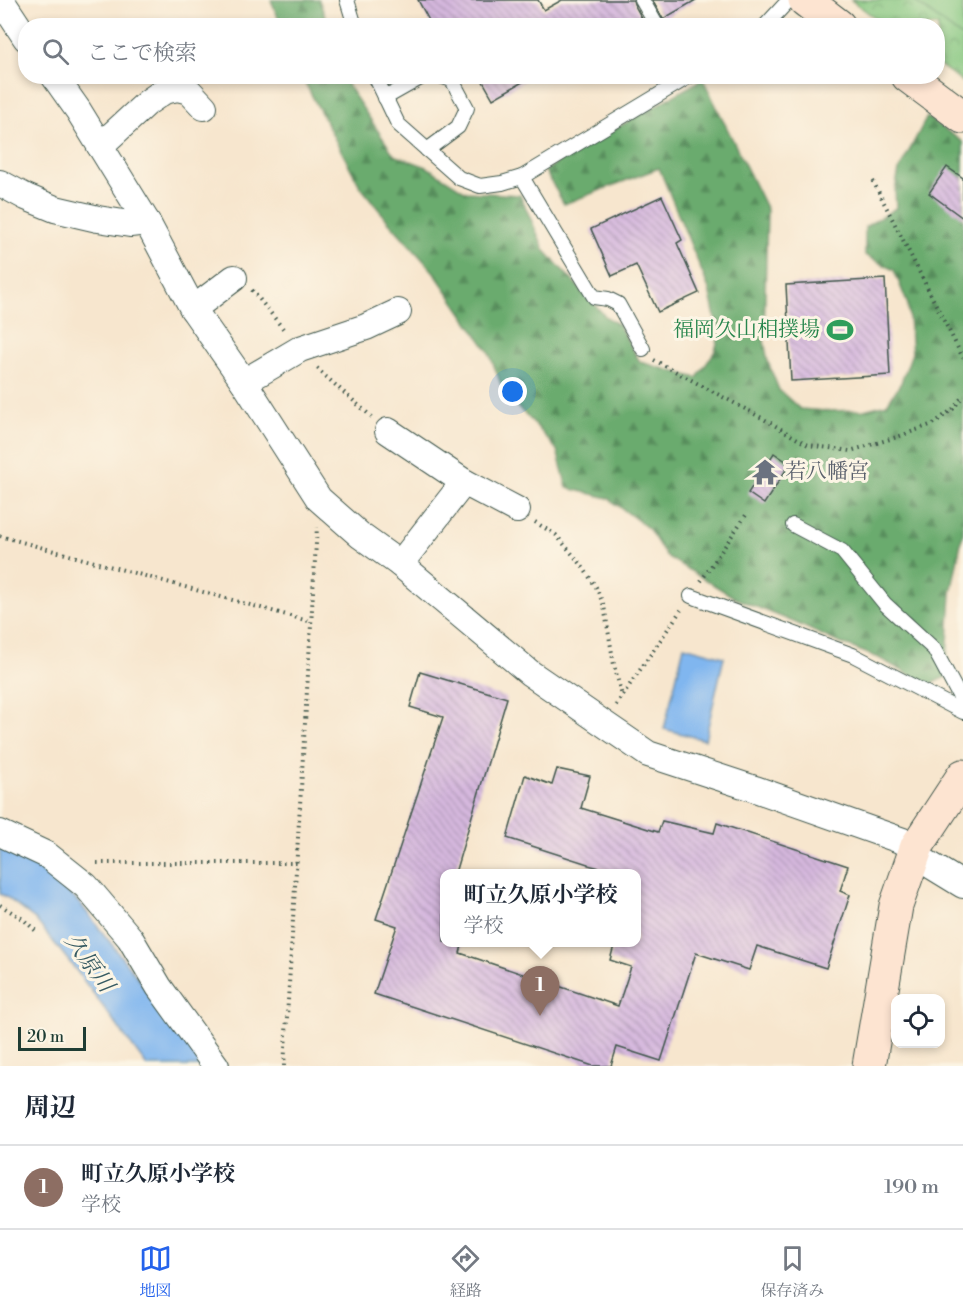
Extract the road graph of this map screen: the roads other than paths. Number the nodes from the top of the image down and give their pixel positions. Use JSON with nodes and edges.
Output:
{"nodes":[{"id":1,"x":1,"y":0,"type":"edge"},
{"id":2,"x":347,"y":0,"type":"edge"},
{"id":3,"x":642,"y":0,"type":"edge"},
{"id":4,"x":789,"y":0,"type":"edge"},
{"id":5,"x":805,"y":0,"type":"edge"},
{"id":6,"x":353,"y":18,"type":"edge"},
{"id":7,"x":652,"y":18,"type":"edge"},
{"id":8,"x":772,"y":18,"type":"edge"},
{"id":9,"x":829,"y":18,"type":"edge"},
{"id":10,"x":18,"y":26,"type":"edge"},
{"id":11,"x":60,"y":84,"type":"edge"},
{"id":12,"x":379,"y":84,"type":"edge"},
{"id":13,"x":410,"y":84,"type":"edge"},
{"id":14,"x":454,"y":84,"type":"edge"},
{"id":15,"x":678,"y":84,"type":"edge"},
{"id":16,"x":919,"y":84,"type":"edge"},
{"id":17,"x":385,"y":98,"type":"junction"},
{"id":18,"x":204,"y":107,"type":"dead end"},
{"id":19,"x":963,"y":117,"type":"edge"},
{"id":20,"x":100,"y":146,"type":"junction"},
{"id":21,"x":427,"y":150,"type":"junction"},
{"id":22,"x":522,"y":177,"type":"junction"},
{"id":23,"x":0,"y":183,"type":"edge"},
{"id":24,"x":147,"y":222,"type":"junction"},
{"id":25,"x":234,"y":278,"type":"dead end"},
{"id":26,"x":193,"y":309,"type":"junction"},
{"id":27,"x":398,"y":312,"type":"dead end"},
{"id":28,"x":643,"y":349,"type":"road end"},
{"id":29,"x":244,"y":382,"type":"junction"},
{"id":30,"x":388,"y":431,"type":"dead end"},
{"id":31,"x":464,"y":482,"type":"junction"},
{"id":32,"x":517,"y":510,"type":"road end"},
{"id":33,"x":793,"y":525,"type":"dead end"},
{"id":34,"x":400,"y":564,"type":"junction"},
{"id":35,"x":691,"y":596,"type":"road end"},
{"id":36,"x":963,"y":703,"type":"edge"},
{"id":37,"x":963,"y":712,"type":"edge"},
{"id":38,"x":963,"y":776,"type":"edge"},
{"id":39,"x":0,"y":833,"type":"edge"},
{"id":40,"x":916,"y":851,"type":"junction"},
{"id":41,"x":963,"y":885,"type":"edge"},
{"id":42,"x":216,"y":1066,"type":"edge"},
{"id":43,"x":868,"y":1066,"type":"edge"}],
"edges":[{"from":1,"to":10,"type":"street"},
{"from":2,"to":6,"type":"lane"},
{"from":3,"to":7,"type":"lane"},
{"from":4,"to":8,"type":"lane"},
{"from":5,"to":9,"type":"street"},
{"from":11,"to":20,"type":"street"},
{"from":12,"to":17,"type":"lane"},
{"from":13,"to":17,"type":"lane"},
{"from":14,"to":21,"type":"lane"},
{"from":15,"to":22,"type":"lane"},
{"from":16,"to":19,"type":"street"},
{"from":17,"to":21,"type":"lane"},
{"from":18,"to":20,"type":"street"},
{"from":20,"to":24,"type":"street"},
{"from":21,"to":22,"type":"lane"},
{"from":22,"to":28,"type":"lane"},
{"from":23,"to":24,"type":"street"},
{"from":24,"to":26,"type":"street"},
{"from":25,"to":26,"type":"street"},
{"from":26,"to":29,"type":"street"},
{"from":27,"to":29,"type":"street"},
{"from":29,"to":34,"type":"street"},
{"from":30,"to":31,"type":"street"},
{"from":31,"to":32,"type":"street"},
{"from":31,"to":34,"type":"street"},
{"from":33,"to":36,"type":"lane"},
{"from":34,"to":40,"type":"street"},
{"from":35,"to":37,"type":"lane"},
{"from":38,"to":40,"type":"street"},
{"from":39,"to":42,"type":"street"},
{"from":40,"to":41,"type":"street"},
{"from":40,"to":43,"type":"street"}]}
